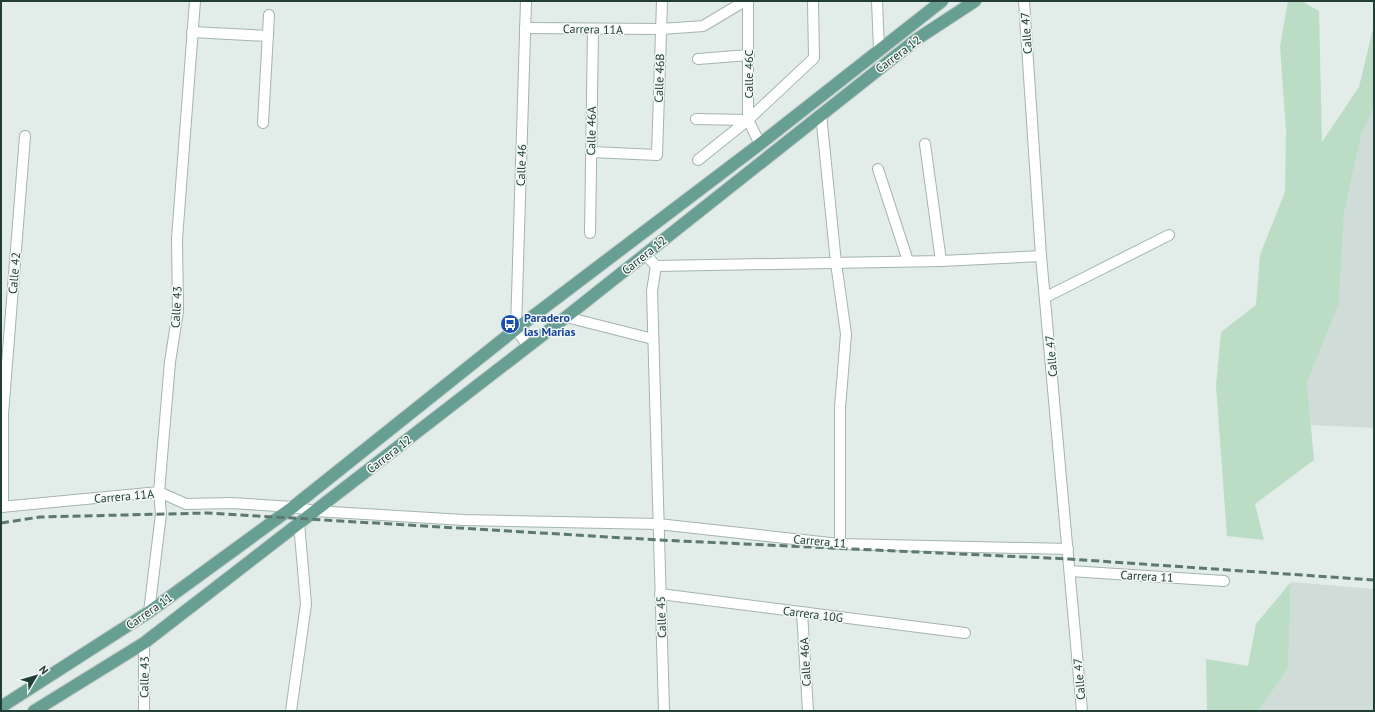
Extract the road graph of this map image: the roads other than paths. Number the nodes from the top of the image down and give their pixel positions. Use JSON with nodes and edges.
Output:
{"nodes":[{"id":1,"x":195,"y":1,"type":"edge"},
{"id":2,"x":526,"y":1,"type":"edge"},
{"id":3,"x":662,"y":1,"type":"edge"},
{"id":4,"x":745,"y":1,"type":"edge"},
{"id":5,"x":748,"y":1,"type":"edge"},
{"id":6,"x":813,"y":1,"type":"edge"},
{"id":7,"x":877,"y":1,"type":"edge"},
{"id":8,"x":942,"y":1,"type":"edge"},
{"id":9,"x":975,"y":1,"type":"edge"},
{"id":10,"x":1024,"y":1,"type":"edge"},
{"id":11,"x":269,"y":15,"type":"dead end"},
{"id":12,"x":525,"y":28,"type":"junction"},
{"id":13,"x":593,"y":29,"type":"junction"},
{"id":14,"x":661,"y":29,"type":"junction"},
{"id":15,"x":192,"y":32,"type":"junction"},
{"id":16,"x":268,"y":36,"type":"junction"},
{"id":17,"x":878,"y":49,"type":"junction"},
{"id":18,"x":749,"y":55,"type":"junction"},
{"id":19,"x":698,"y":59,"type":"dead end"},
{"id":20,"x":821,"y":114,"type":"junction"},
{"id":21,"x":696,"y":119,"type":"dead end"},
{"id":22,"x":748,"y":120,"type":"junction"},
{"id":23,"x":262,"y":123,"type":"dead end"},
{"id":24,"x":25,"y":136,"type":"dead end"},
{"id":25,"x":760,"y":144,"type":"junction"},
{"id":26,"x":925,"y":144,"type":"dead end"},
{"id":27,"x":591,"y":152,"type":"junction"},
{"id":28,"x":698,"y":160,"type":"dead end"},
{"id":29,"x":878,"y":169,"type":"dead end"},
{"id":30,"x":590,"y":233,"type":"dead end"},
{"id":31,"x":1169,"y":235,"type":"dead end"},
{"id":32,"x":645,"y":254,"type":"junction"},
{"id":33,"x":1041,"y":256,"type":"junction"},
{"id":34,"x":908,"y":261,"type":"junction"},
{"id":35,"x":941,"y":261,"type":"junction"},
{"id":36,"x":836,"y":263,"type":"junction"},
{"id":37,"x":656,"y":266,"type":"junction"},
{"id":38,"x":1046,"y":297,"type":"junction"},
{"id":39,"x":566,"y":317,"type":"junction"},
{"id":40,"x":516,"y":329,"type":"junction"},
{"id":41,"x":653,"y":338,"type":"junction"},
{"id":42,"x":528,"y":346,"type":"junction"},
{"id":43,"x":2,"y":414,"type":"edge"},
{"id":44,"x":159,"y":492,"type":"junction"},
{"id":45,"x":2,"y":507,"type":"edge"},
{"id":46,"x":293,"y":507,"type":"junction"},
{"id":47,"x":315,"y":511,"type":"junction"},
{"id":48,"x":299,"y":523,"type":"junction"},
{"id":49,"x":658,"y":524,"type":"junction"},
{"id":50,"x":840,"y":544,"type":"junction"},
{"id":51,"x":1068,"y":549,"type":"junction"},
{"id":52,"x":1070,"y":571,"type":"junction"},
{"id":53,"x":1224,"y":581,"type":"dead end"},
{"id":54,"x":660,"y":594,"type":"junction"},
{"id":55,"x":149,"y":612,"type":"junction"},
{"id":56,"x":802,"y":612,"type":"junction"},
{"id":57,"x":965,"y":633,"type":"dead end"},
{"id":58,"x":144,"y":643,"type":"junction"},
{"id":59,"x":1,"y":707,"type":"edge"},
{"id":60,"x":34,"y":711,"type":"edge"},
{"id":61,"x":144,"y":711,"type":"edge"},
{"id":62,"x":291,"y":711,"type":"edge"},
{"id":63,"x":664,"y":711,"type":"edge"},
{"id":64,"x":808,"y":711,"type":"edge"},
{"id":65,"x":1082,"y":711,"type":"edge"}],
"edges":[{"from":1,"to":15,"type":"street","name":"Calle 43"},
{"from":2,"to":12,"type":"street","name":"Calle 46"},
{"from":3,"to":14,"type":"street","name":"Calle 46B"},
{"from":4,"to":14,"type":"street","name":"Carrera 11A"},
{"from":5,"to":18,"type":"street","name":"Calle 46C"},
{"from":6,"to":22,"type":"street"},
{"from":7,"to":17,"type":"street"},
{"from":8,"to":17,"type":"main road","name":"Carrera 12"},
{"from":9,"to":20,"type":"main road","name":"Carrera 12"},
{"from":10,"to":33,"type":"street","name":"Calle 47"},
{"from":11,"to":16,"type":"street"},
{"from":12,"to":13,"type":"street","name":"Carrera 11A"},
{"from":12,"to":40,"type":"street","name":"Calle 46"},
{"from":13,"to":14,"type":"street","name":"Carrera 11A"},
{"from":13,"to":27,"type":"street","name":"Calle 46A"},
{"from":14,"to":27,"type":"street","name":"Calle 46B"},
{"from":15,"to":16,"type":"street"},
{"from":15,"to":44,"type":"street","name":"Calle 43"},
{"from":16,"to":23,"type":"street"},
{"from":17,"to":25,"type":"main road","name":"Carrera 12"},
{"from":18,"to":19,"type":"street"},
{"from":18,"to":22,"type":"street","name":"Calle 46C"},
{"from":20,"to":32,"type":"main road","name":"Carrera 12"},
{"from":20,"to":36,"type":"street"},
{"from":21,"to":22,"type":"street"},
{"from":22,"to":25,"type":"street","name":"Calle 46C"},
{"from":22,"to":28,"type":"street"},
{"from":24,"to":43,"type":"street","name":"Calle 42"},
{"from":25,"to":40,"type":"main road","name":"Carrera 12"},
{"from":26,"to":35,"type":"street"},
{"from":27,"to":30,"type":"street","name":"Calle 46A"},
{"from":29,"to":34,"type":"street"},
{"from":31,"to":38,"type":"street"},
{"from":32,"to":37,"type":"street"},
{"from":32,"to":39,"type":"main road","name":"Carrera 12"},
{"from":33,"to":35,"type":"street"},
{"from":33,"to":38,"type":"street","name":"Calle 47"},
{"from":34,"to":35,"type":"street"},
{"from":34,"to":36,"type":"street"},
{"from":36,"to":37,"type":"street"},
{"from":36,"to":50,"type":"street"},
{"from":37,"to":41,"type":"street","name":"Calle 45"},
{"from":38,"to":51,"type":"street","name":"Calle 47"},
{"from":39,"to":41,"type":"street"},
{"from":39,"to":42,"type":"main road","name":"Carrera 12"},
{"from":40,"to":42,"type":"street"},
{"from":40,"to":46,"type":"main road","name":"Carrera 12"},
{"from":41,"to":49,"type":"street","name":"Calle 45"},
{"from":42,"to":47,"type":"main road","name":"Carrera 12"},
{"from":43,"to":45,"type":"street","name":"Calle 42"},
{"from":44,"to":45,"type":"street","name":"Carrera 11A"},
{"from":44,"to":46,"type":"street","name":"Carrera 11A"},
{"from":44,"to":55,"type":"street","name":"Calle 43"},
{"from":46,"to":47,"type":"street","name":"Carrera 11A"},
{"from":46,"to":55,"type":"main road","name":"Carrera 11"},
{"from":47,"to":48,"type":"main road","name":"Carrera 11"},
{"from":47,"to":49,"type":"street","name":"Carrera 11"},
{"from":48,"to":58,"type":"main road","name":"Carrera 11"},
{"from":48,"to":62,"type":"street"},
{"from":49,"to":50,"type":"street","name":"Carrera 11"},
{"from":49,"to":54,"type":"street","name":"Calle 45"},
{"from":50,"to":51,"type":"street","name":"Carrera 11"},
{"from":51,"to":52,"type":"street","name":"Calle 47"},
{"from":52,"to":53,"type":"street","name":"Carrera 11"},
{"from":52,"to":65,"type":"street","name":"Calle 47"},
{"from":54,"to":56,"type":"street","name":"Carrera 10G"},
{"from":54,"to":63,"type":"street","name":"Calle 45"},
{"from":55,"to":59,"type":"main road","name":"Carrera 11"},
{"from":56,"to":57,"type":"street","name":"Carrera 10G"},
{"from":56,"to":64,"type":"street","name":"Calle 46A"},
{"from":58,"to":60,"type":"main road","name":"Carrera 11"},
{"from":58,"to":61,"type":"street","name":"Calle 43"}]}
